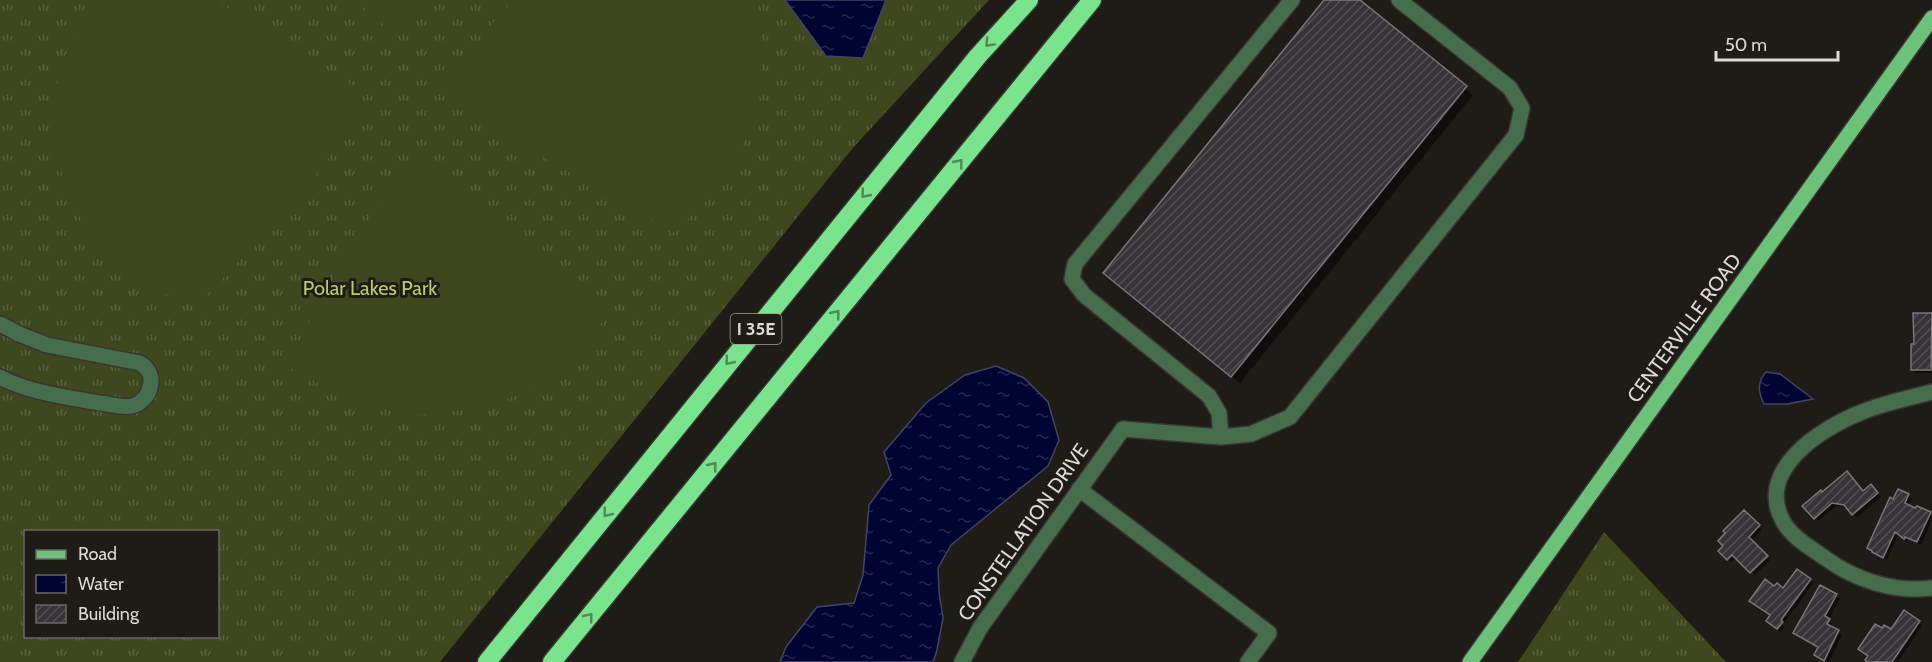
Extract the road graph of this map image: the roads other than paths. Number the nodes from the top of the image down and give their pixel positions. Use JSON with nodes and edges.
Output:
{"nodes":[{"id":1,"x":1029,"y":0,"type":"edge"},
{"id":2,"x":1092,"y":0,"type":"edge"},
{"id":3,"x":1292,"y":0,"type":"edge"},
{"id":4,"x":1399,"y":0,"type":"edge"},
{"id":5,"x":1932,"y":18,"type":"edge"},
{"id":6,"x":0,"y":324,"type":"edge"},
{"id":7,"x":0,"y":377,"type":"edge"},
{"id":8,"x":1932,"y":392,"type":"edge"},
{"id":9,"x":1221,"y":437,"type":"junction"},
{"id":10,"x":1079,"y":489,"type":"junction"},
{"id":11,"x":1932,"y":588,"type":"edge"},
{"id":12,"x":487,"y":662,"type":"edge"},
{"id":13,"x":552,"y":662,"type":"edge"},
{"id":14,"x":962,"y":662,"type":"edge"},
{"id":15,"x":1248,"y":662,"type":"edge"},
{"id":16,"x":1470,"y":662,"type":"edge"}],
"edges":[{"from":1,"to":12,"type":"highway","number":"I 35E","one_way":true},
{"from":13,"to":2,"type":"highway","number":"I 35E","one_way":true},
{"from":3,"to":9,"type":"street"},
{"from":4,"to":9,"type":"street"},
{"from":5,"to":16,"type":"main road","name":"CENTERVILLE ROAD"},
{"from":6,"to":7,"type":"street"},
{"from":8,"to":11,"type":"street"},
{"from":9,"to":10,"type":"street","name":"CONSTELLATION DRIVE"},
{"from":10,"to":14,"type":"street","name":"CONSTELLATION DRIVE"},
{"from":10,"to":15,"type":"street"}]}
